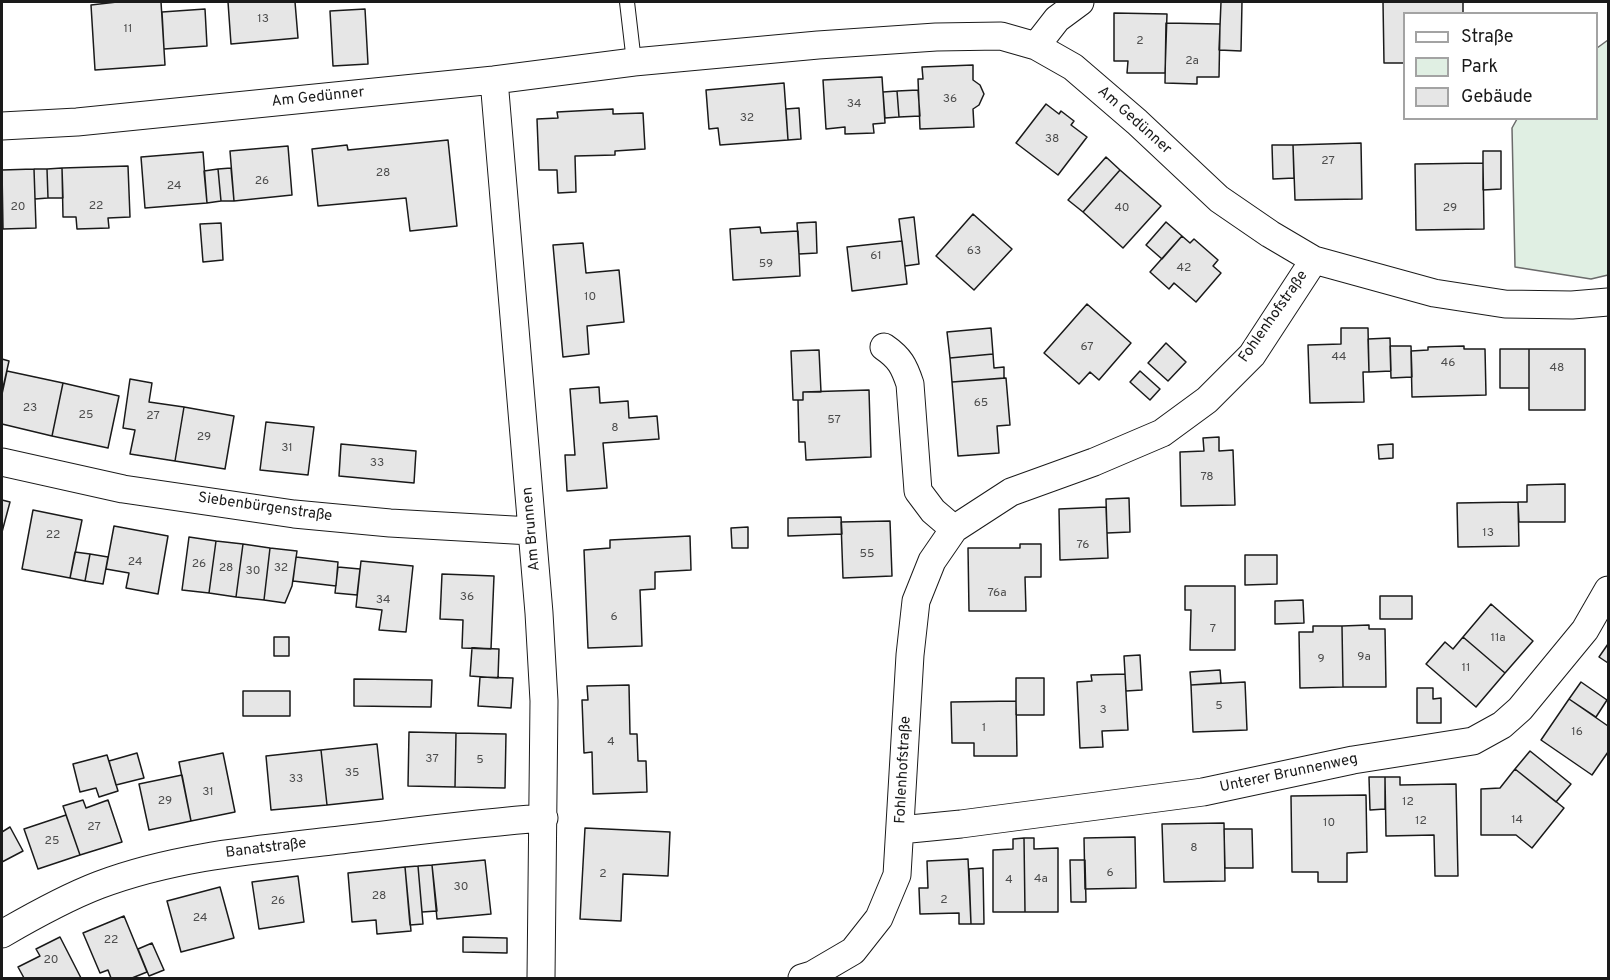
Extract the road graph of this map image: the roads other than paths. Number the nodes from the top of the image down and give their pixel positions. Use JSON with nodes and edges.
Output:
{"nodes":[{"id":1,"x":627,"y":2,"type":"edge"},
{"id":2,"x":1080,"y":2,"type":"edge"},
{"id":3,"x":1036,"y":46,"type":"junction"},
{"id":4,"x":634,"y":62,"type":"junction"},
{"id":5,"x":494,"y":80,"type":"junction"},
{"id":6,"x":2,"y":126,"type":"edge"},
{"id":7,"x":1314,"y":260,"type":"junction"},
{"id":8,"x":1608,"y":302,"type":"edge"},
{"id":9,"x":884,"y":347,"type":"dead end"},
{"id":10,"x":2,"y":462,"type":"edge"},
{"id":11,"x":954,"y":529,"type":"junction"},
{"id":12,"x":531,"y":531,"type":"junction"},
{"id":13,"x":1608,"y":590,"type":"edge"},
{"id":14,"x":544,"y":818,"type":"junction"},
{"id":15,"x":900,"y":830,"type":"junction"},
{"id":16,"x":2,"y":934,"type":"edge"},
{"id":17,"x":541,"y":978,"type":"edge"},
{"id":18,"x":802,"y":978,"type":"edge"}],
"edges":[{"from":1,"to":4,"type":"lane"},
{"from":2,"to":3,"type":"street"},
{"from":3,"to":4,"type":"street","name":"Am Gedünner"},
{"from":3,"to":7,"type":"street","name":"Am Gedünner"},
{"from":4,"to":5,"type":"street","name":"Am Gedünner"},
{"from":5,"to":6,"type":"street","name":"Am Gedünner"},
{"from":5,"to":12,"type":"street","name":"Am Brunnen"},
{"from":7,"to":8,"type":"street","name":"Am Gedünner"},
{"from":7,"to":11,"type":"street","name":"Fohlenhofstraße"},
{"from":9,"to":11,"type":"street"},
{"from":10,"to":12,"type":"street","name":"Siebenbürgenstraße"},
{"from":11,"to":15,"type":"street","name":"Fohlenhofstraße"},
{"from":12,"to":14,"type":"street","name":"Am Brunnen"},
{"from":13,"to":15,"type":"street","name":"Unterer Brunnenweg"},
{"from":14,"to":16,"type":"street","name":"Banatstraße"},
{"from":14,"to":17,"type":"street","name":"Am Brunnen"},
{"from":15,"to":18,"type":"street","name":"Fohlenhofstraße"}]}
